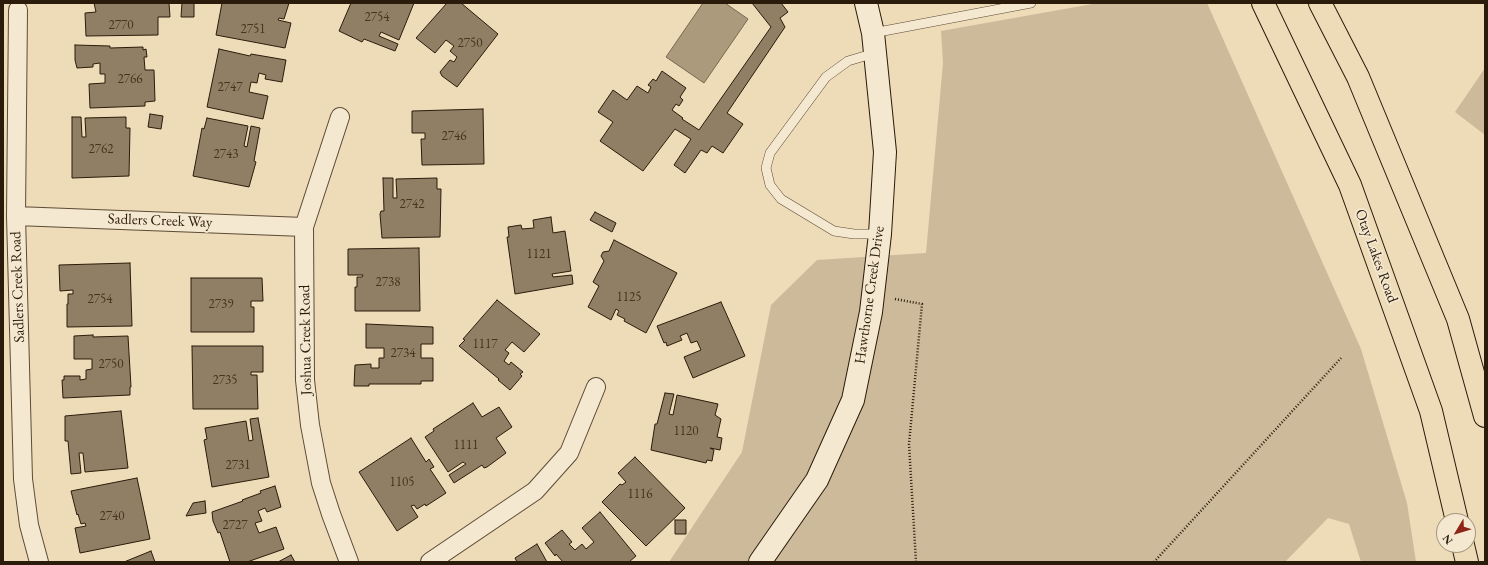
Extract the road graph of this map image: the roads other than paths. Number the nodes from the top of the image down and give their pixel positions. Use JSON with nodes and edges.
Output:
{"nodes":[{"id":1,"x":866,"y":3,"type":"edge"},
{"id":2,"x":1030,"y":3,"type":"edge"},
{"id":3,"x":1263,"y":3,"type":"edge"},
{"id":4,"x":1320,"y":3,"type":"edge"},
{"id":5,"x":18,"y":10,"type":"dead end"},
{"id":6,"x":874,"y":43,"type":"junction"},
{"id":7,"x":340,"y":117,"type":"dead end"},
{"id":8,"x":16,"y":216,"type":"junction"},
{"id":9,"x":304,"y":227,"type":"junction"},
{"id":10,"x":880,"y":234,"type":"junction"},
{"id":11,"x":596,"y":387,"type":"dead end"},
{"id":12,"x":1485,"y":416,"type":"edge"},
{"id":13,"x":1455,"y":513,"type":"edge"},
{"id":14,"x":39,"y":562,"type":"edge"},
{"id":15,"x":349,"y":562,"type":"edge"},
{"id":16,"x":430,"y":562,"type":"edge"},
{"id":17,"x":760,"y":562,"type":"edge"}],
"edges":[{"from":1,"to":6,"type":"street","name":"Hawthorne Creek Drive"},
{"from":2,"to":6,"type":"lane"},
{"from":3,"to":13,"type":"main road","name":"Otay Lakes Road"},
{"from":4,"to":12,"type":"main road"},
{"from":5,"to":8,"type":"street","name":"Sadlers Creek Road"},
{"from":6,"to":10,"type":"street","name":"Hawthorne Creek Drive"},
{"from":6,"to":10,"type":"lane"},
{"from":7,"to":9,"type":"street","name":"Joshua Creek Road"},
{"from":8,"to":9,"type":"street","name":"Sadlers Creek Way"},
{"from":8,"to":14,"type":"street","name":"Sadlers Creek Road"},
{"from":9,"to":15,"type":"street","name":"Joshua Creek Road"},
{"from":10,"to":17,"type":"street","name":"Hawthorne Creek Drive"},
{"from":11,"to":16,"type":"street"}]}
